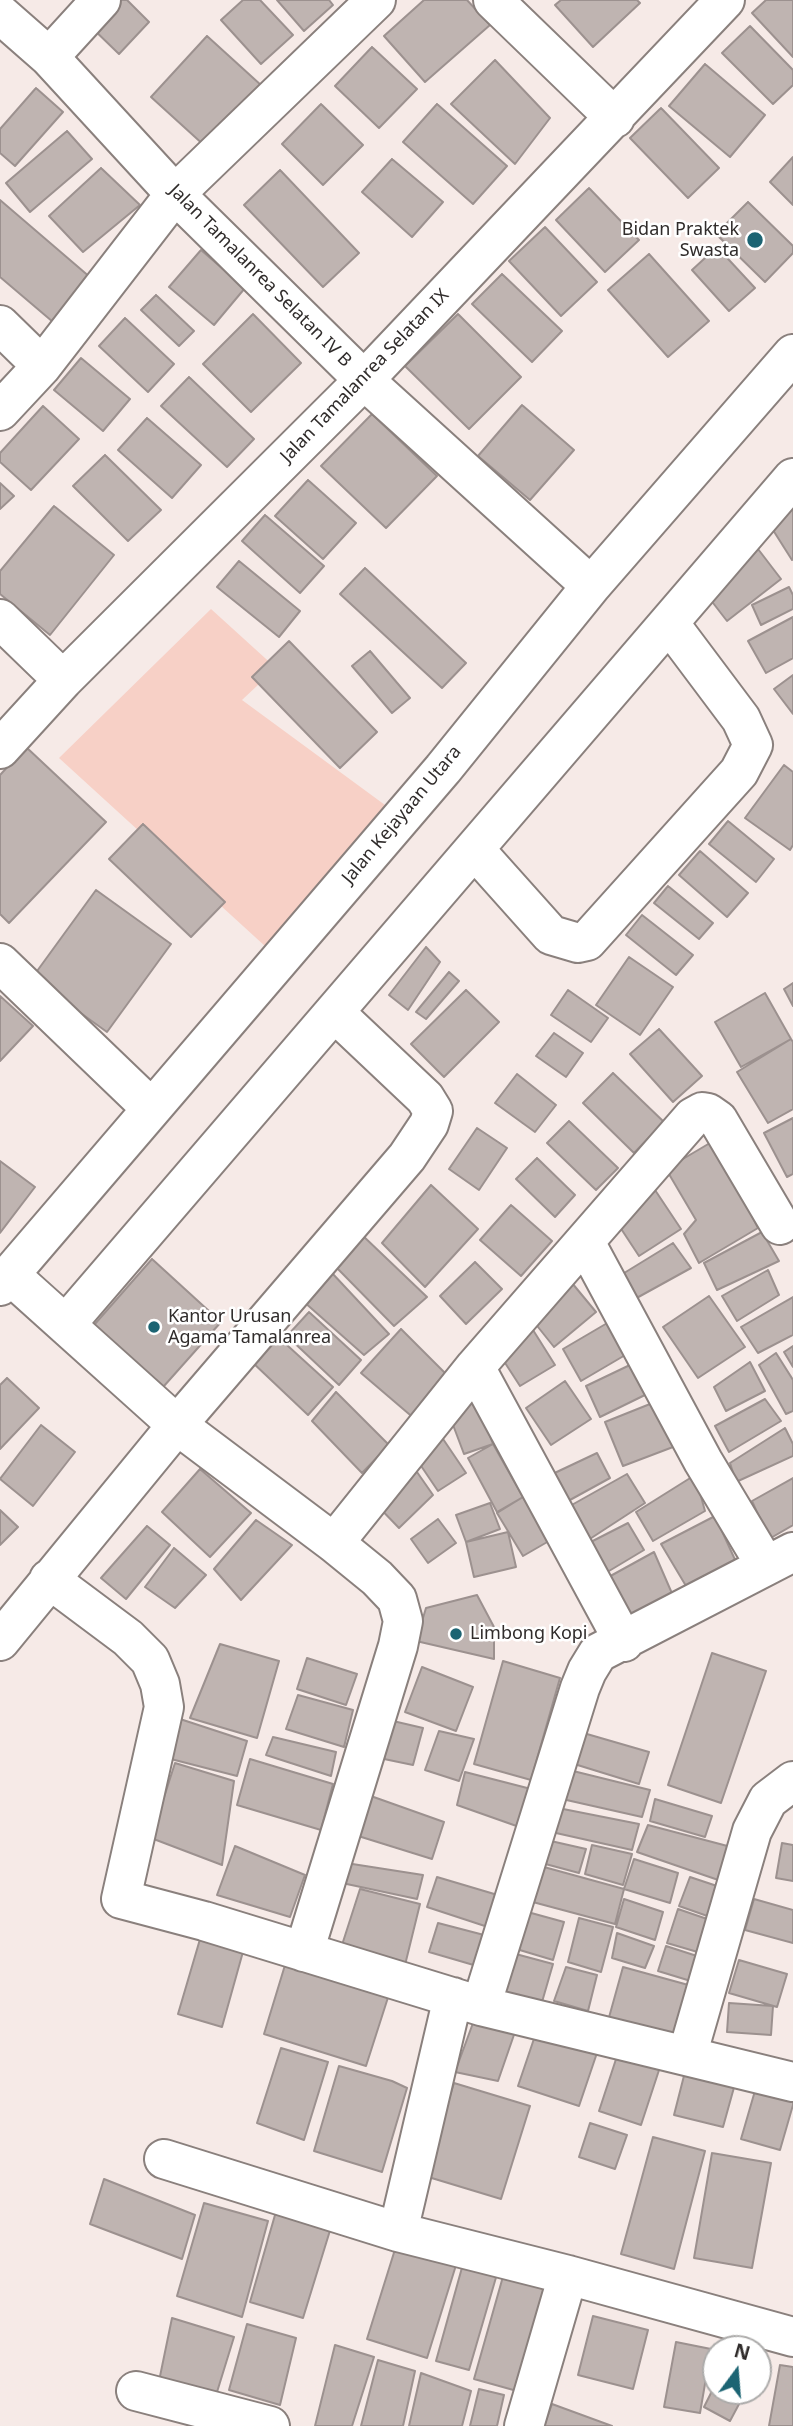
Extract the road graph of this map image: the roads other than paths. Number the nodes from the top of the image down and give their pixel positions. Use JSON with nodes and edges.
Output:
{"nodes":[{"id":1,"x":100,"y":0,"type":"edge"},
{"id":2,"x":376,"y":0,"type":"edge"},
{"id":3,"x":493,"y":0,"type":"edge"},
{"id":4,"x":725,"y":0,"type":"edge"},
{"id":5,"x":0,"y":13,"type":"edge"},
{"id":6,"x":49,"y":57,"type":"junction"},
{"id":7,"x":615,"y":118,"type":"junction"},
{"id":8,"x":175,"y":194,"type":"junction"},
{"id":9,"x":0,"y":325,"type":"edge"},
{"id":10,"x":793,"y":354,"type":"edge"},
{"id":11,"x":42,"y":366,"type":"junction"},
{"id":12,"x":364,"y":380,"type":"junction"},
{"id":13,"x":0,"y":411,"type":"edge"},
{"id":14,"x":793,"y":478,"type":"edge"},
{"id":15,"x":591,"y":586,"type":"junction"},
{"id":16,"x":0,"y":619,"type":"edge"},
{"id":17,"x":668,"y":622,"type":"junction"},
{"id":18,"x":63,"y":680,"type":"junction"},
{"id":19,"x":0,"y":748,"type":"edge"},
{"id":20,"x":475,"y":850,"type":"junction"},
{"id":21,"x":0,"y":963,"type":"edge"},
{"id":22,"x":334,"y":1012,"type":"junction"},
{"id":23,"x":151,"y":1108,"type":"junction"},
{"id":24,"x":789,"y":1230,"type":"edge"},
{"id":25,"x":585,"y":1242,"type":"junction"},
{"id":26,"x":5,"y":1280,"type":"edge"},
{"id":27,"x":66,"y":1324,"type":"junction"},
{"id":28,"x":475,"y":1367,"type":"junction"},
{"id":29,"x":177,"y":1425,"type":"junction"},
{"id":30,"x":334,"y":1543,"type":"junction"},
{"id":31,"x":780,"y":1559,"type":"edge"},
{"id":32,"x":49,"y":1579,"type":"junction"},
{"id":33,"x":0,"y":1641,"type":"edge"},
{"id":34,"x":624,"y":1642,"type":"junction"},
{"id":35,"x":793,"y":1780,"type":"edge"},
{"id":36,"x":304,"y":1952,"type":"junction"},
{"id":37,"x":467,"y":2002,"type":"junction"},
{"id":38,"x":687,"y":2056,"type":"junction"},
{"id":39,"x":793,"y":2082,"type":"edge"},
{"id":40,"x":164,"y":2159,"type":"dead end"},
{"id":41,"x":398,"y":2232,"type":"junction"},
{"id":42,"x":568,"y":2275,"type":"junction"},
{"id":43,"x":793,"y":2337,"type":"edge"},
{"id":44,"x":136,"y":2391,"type":"dead end"},
{"id":45,"x":270,"y":2426,"type":"edge"},
{"id":46,"x":524,"y":2426,"type":"edge"}],
"edges":[{"from":1,"to":6,"type":"street"},
{"from":2,"to":8,"type":"street"},
{"from":3,"to":7,"type":"street"},
{"from":4,"to":7,"type":"street","name":"Jalan Tamalanrea Selatan IX"},
{"from":5,"to":6,"type":"street","name":"Jalan Tamalanrea Selatan IV B"},
{"from":6,"to":8,"type":"street","name":"Jalan Tamalanrea Selatan IV B"},
{"from":7,"to":12,"type":"street","name":"Jalan Tamalanrea Selatan IX"},
{"from":8,"to":11,"type":"street"},
{"from":8,"to":12,"type":"street","name":"Jalan Tamalanrea Selatan IV B"},
{"from":9,"to":11,"type":"street"},
{"from":10,"to":15,"type":"street","name":"Jalan Kejayaan Utara"},
{"from":11,"to":13,"type":"street"},
{"from":12,"to":15,"type":"street","name":"Jalan Tamalanrea Selatan IV B"},
{"from":12,"to":18,"type":"street","name":"Jalan Tamalanrea Selatan IX"},
{"from":14,"to":17,"type":"street"},
{"from":15,"to":23,"type":"street","name":"Jalan Kejayaan Utara"},
{"from":16,"to":18,"type":"street"},
{"from":17,"to":20,"type":"street"},
{"from":17,"to":20,"type":"street"},
{"from":18,"to":19,"type":"street","name":"Jalan Tamalanrea Selatan IX"},
{"from":20,"to":22,"type":"street"},
{"from":21,"to":23,"type":"street"},
{"from":22,"to":27,"type":"street"},
{"from":22,"to":29,"type":"street"},
{"from":23,"to":26,"type":"street","name":"Jalan Kejayaan Utara"},
{"from":24,"to":25,"type":"street"},
{"from":25,"to":28,"type":"street"},
{"from":25,"to":31,"type":"street"},
{"from":26,"to":27,"type":"street"},
{"from":27,"to":29,"type":"street"},
{"from":28,"to":30,"type":"street"},
{"from":28,"to":34,"type":"street"},
{"from":29,"to":30,"type":"street"},
{"from":29,"to":32,"type":"street"},
{"from":30,"to":36,"type":"street"},
{"from":31,"to":34,"type":"street"},
{"from":32,"to":33,"type":"street"},
{"from":32,"to":36,"type":"street"},
{"from":34,"to":37,"type":"street"},
{"from":35,"to":38,"type":"street"},
{"from":36,"to":37,"type":"street"},
{"from":37,"to":38,"type":"street"},
{"from":37,"to":41,"type":"street"},
{"from":38,"to":39,"type":"street"},
{"from":40,"to":41,"type":"street"},
{"from":41,"to":42,"type":"street"},
{"from":42,"to":43,"type":"street"},
{"from":42,"to":46,"type":"street"},
{"from":44,"to":45,"type":"street"}]}
